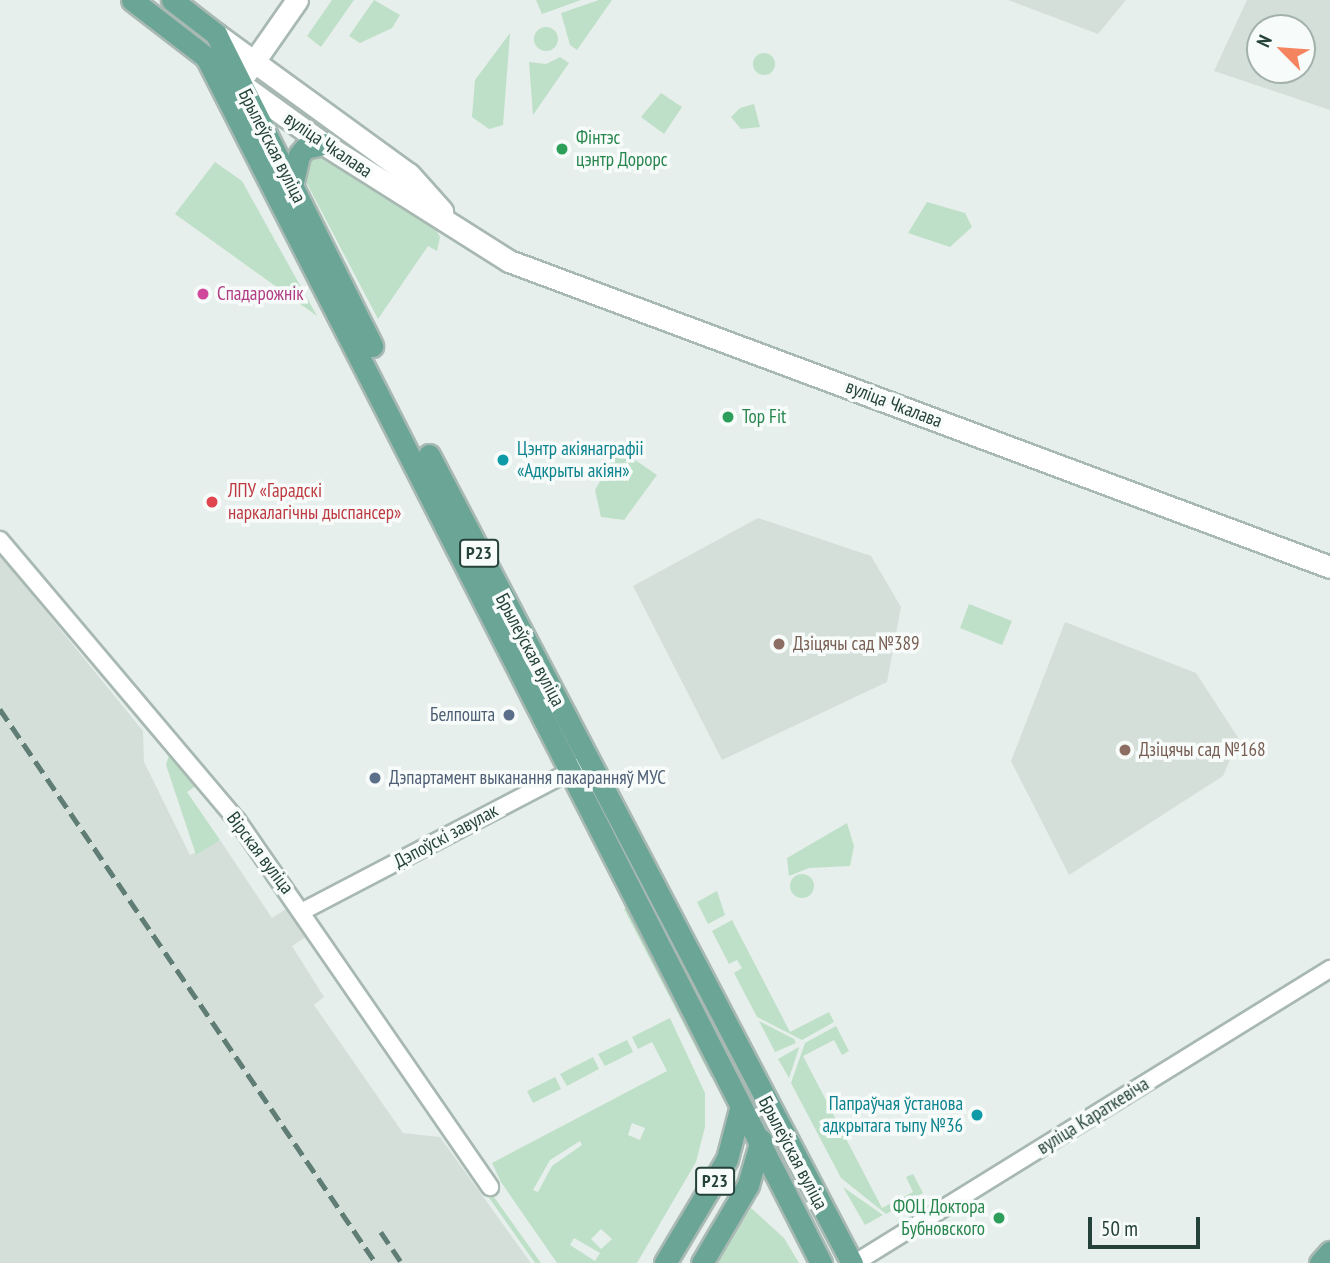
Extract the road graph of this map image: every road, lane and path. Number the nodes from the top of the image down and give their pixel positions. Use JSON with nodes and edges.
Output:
{"nodes":[{"id":1,"x":132,"y":0,"type":"edge"},
{"id":2,"x":172,"y":0,"type":"edge"},
{"id":3,"x":297,"y":0,"type":"edge"},
{"id":4,"x":216,"y":34,"type":"junction"},
{"id":5,"x":206,"y":57,"type":"junction"},
{"id":6,"x":253,"y":63,"type":"junction"},
{"id":7,"x":239,"y":83,"type":"junction"},
{"id":8,"x":324,"y":144,"type":"junction"},
{"id":9,"x":292,"y":186,"type":"junction"},
{"id":10,"x":462,"y":233,"type":"junction"},
{"id":11,"x":0,"y":540,"type":"edge"},
{"id":12,"x":1330,"y":567,"type":"edge"},
{"id":13,"x":580,"y":766,"type":"junction"},
{"id":14,"x":303,"y":911,"type":"junction"},
{"id":15,"x":1330,"y":969,"type":"edge"},
{"id":16,"x":765,"y":1100,"type":"junction"},
{"id":17,"x":740,"y":1109,"type":"junction"},
{"id":18,"x":760,"y":1145,"type":"junction"},
{"id":19,"x":727,"y":1159,"type":"junction"},
{"id":20,"x":804,"y":1173,"type":"junction"},
{"id":21,"x":748,"y":1185,"type":"junction"},
{"id":22,"x":490,"y":1187,"type":"dead end"},
{"id":23,"x":782,"y":1188,"type":"junction"},
{"id":24,"x":1330,"y":1252,"type":"edge"},
{"id":25,"x":665,"y":1263,"type":"edge"},
{"id":26,"x":702,"y":1263,"type":"edge"},
{"id":27,"x":821,"y":1263,"type":"edge"},
{"id":28,"x":853,"y":1263,"type":"edge"},
{"id":29,"x":1320,"y":1263,"type":"edge"}],
"edges":[{"from":1,"to":5,"type":"main road","name":"вуліца Чкалава","number":"Р23"},
{"from":2,"to":4,"type":"main road","name":"вуліца Чкалава","number":"Р23"},
{"from":3,"to":6,"type":"main road"},
{"from":4,"to":6,"type":"main road","name":"вуліца Чкалава"},
{"from":4,"to":7,"type":"main road","name":"Брылеўская вуліца","number":"Р23"},
{"from":5,"to":7,"type":"main road","name":"вуліца Чкалава"},
{"from":5,"to":13,"type":"main road","name":"Брылеўская вуліца","number":"Р23"},
{"from":6,"to":7,"type":"main road"},
{"from":6,"to":10,"type":"main road","name":"вуліца Чкалава"},
{"from":7,"to":8,"type":"main road","name":"вуліца Чкалава"},
{"from":7,"to":9,"type":"main road","name":"Брылеўская вуліца","number":"Р23"},
{"from":8,"to":9,"type":"main road"},
{"from":8,"to":10,"type":"main road","name":"вуліца Чкалава"},
{"from":9,"to":13,"type":"main road","name":"Брылеўская вуліца","number":"Р23"},
{"from":10,"to":12,"type":"main road","name":"вуліца Чкалава"},
{"from":11,"to":14,"type":"street","name":"Вірская вуліца"},
{"from":13,"to":14,"type":"street","name":"Дэпоўскі завулак"},
{"from":13,"to":16,"type":"main road","name":"Брылеўская вуліца","number":"Р23"},
{"from":13,"to":17,"type":"main road","name":"Брылеўская вуліца","number":"Р23"},
{"from":14,"to":22,"type":"street","name":"Вірская вуліца"},
{"from":15,"to":28,"type":"street","name":"вуліца Караткевіча"},
{"from":16,"to":18,"type":"main road","number":"Р23"},
{"from":16,"to":20,"type":"main road","name":"Брылеўская вуліца"},
{"from":17,"to":18,"type":"main road","name":"Брылеўская вуліца"},
{"from":17,"to":19,"type":"main road","number":"Р23"},
{"from":18,"to":19,"type":"main road"},
{"from":18,"to":20,"type":"main road"},
{"from":18,"to":21,"type":"main road","number":"Р23"},
{"from":18,"to":23,"type":"main road","name":"Брылеўская вуліца"},
{"from":19,"to":25,"type":"main road","number":"Р23"},
{"from":20,"to":28,"type":"main road","name":"Брылеўская вуліца"},
{"from":21,"to":23,"type":"main road"},
{"from":21,"to":26,"type":"main road","number":"Р23"},
{"from":23,"to":27,"type":"main road","name":"Брылеўская вуліца"},
{"from":24,"to":29,"type":"main road"}]}
